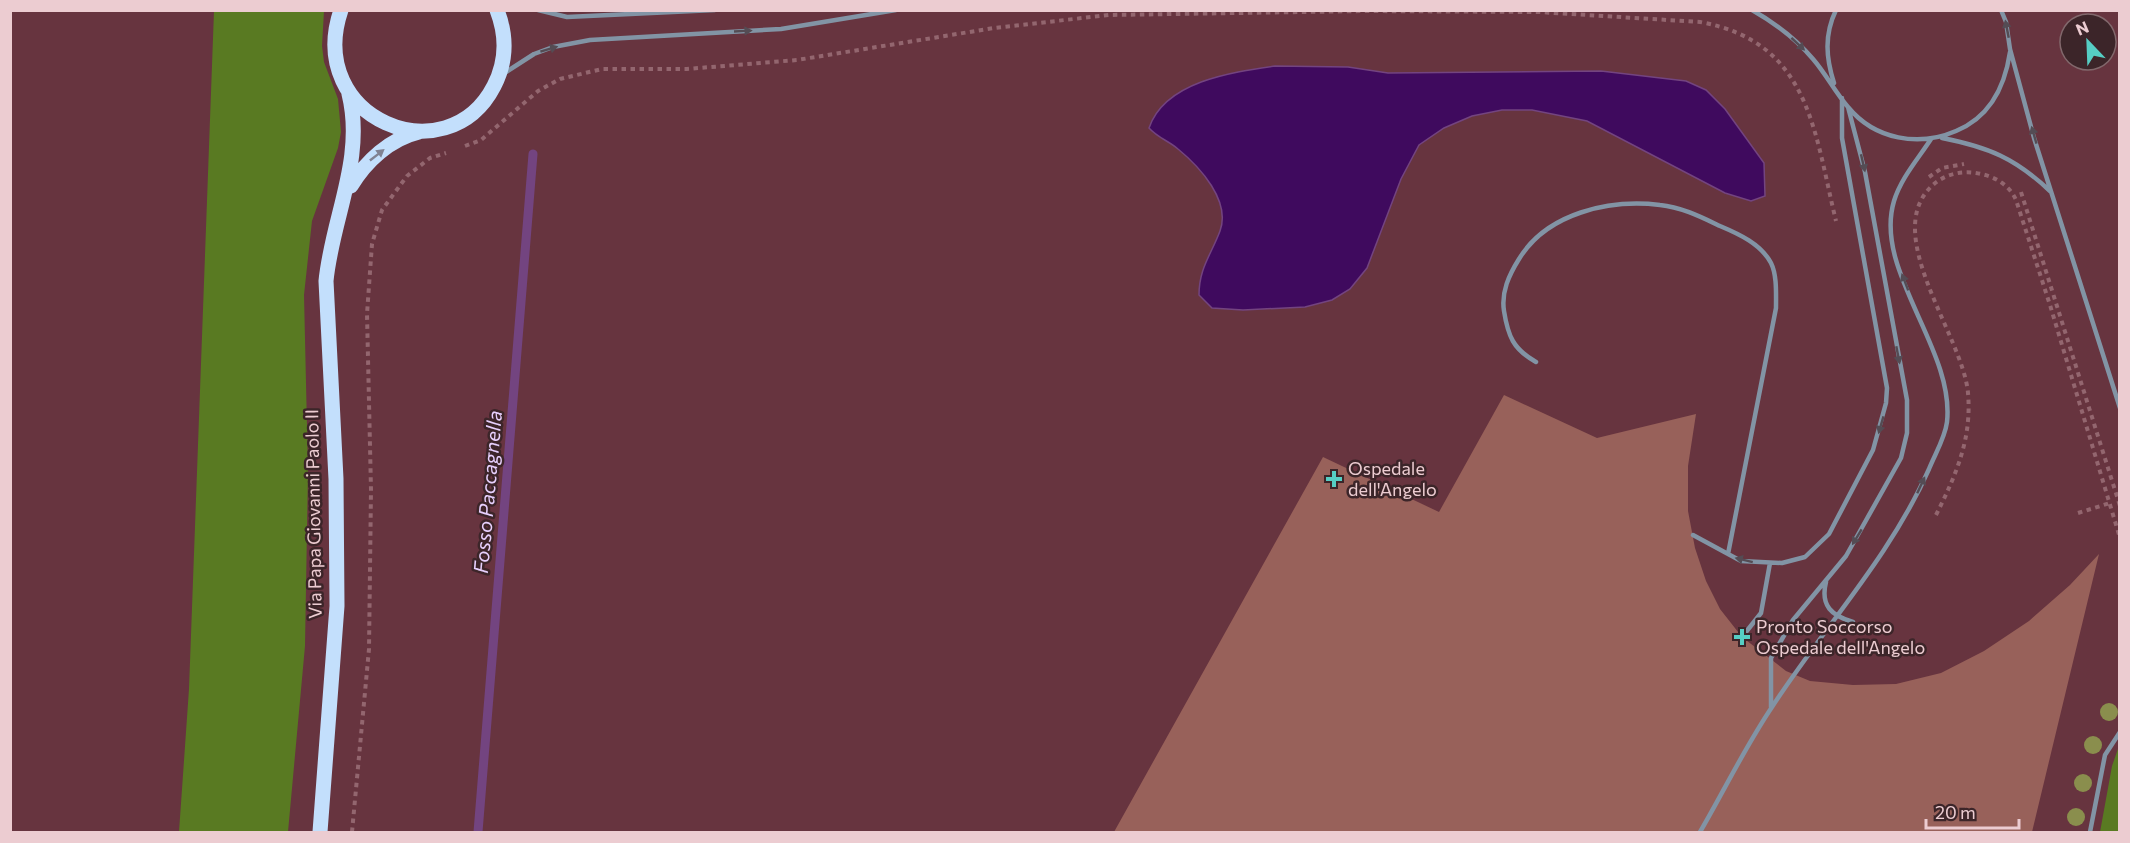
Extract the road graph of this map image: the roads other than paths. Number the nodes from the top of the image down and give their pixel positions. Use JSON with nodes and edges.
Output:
{"nodes":[{"id":1,"x":341,"y":10,"type":"edge"},
{"id":2,"x":497,"y":10,"type":"edge"},
{"id":3,"x":538,"y":10,"type":"edge"},
{"id":4,"x":715,"y":10,"type":"edge"},
{"id":5,"x":896,"y":10,"type":"edge"},
{"id":6,"x":1752,"y":10,"type":"edge"},
{"id":7,"x":1836,"y":10,"type":"edge"},
{"id":8,"x":2001,"y":10,"type":"edge"},
{"id":9,"x":2010,"y":49,"type":"junction"},
{"id":10,"x":499,"y":77,"type":"junction"},
{"id":11,"x":1835,"y":88,"type":"junction"},
{"id":12,"x":349,"y":94,"type":"junction"},
{"id":13,"x":1842,"y":98,"type":"junction"},
{"id":14,"x":1848,"y":107,"type":"junction"},
{"id":15,"x":424,"y":130,"type":"junction"},
{"id":16,"x":1942,"y":138,"type":"junction"},
{"id":17,"x":1931,"y":139,"type":"junction"},
{"id":18,"x":2050,"y":191,"type":"junction"},
{"id":19,"x":344,"y":196,"type":"junction"},
{"id":20,"x":1536,"y":362,"type":"dead end"},
{"id":21,"x":2120,"y":408,"type":"edge"},
{"id":22,"x":1693,"y":535,"type":"dead end"},
{"id":23,"x":1728,"y":554,"type":"junction"},
{"id":24,"x":1770,"y":563,"type":"junction"},
{"id":25,"x":1828,"y":576,"type":"junction"},
{"id":26,"x":1837,"y":617,"type":"junction"},
{"id":27,"x":1853,"y":622,"type":"dead end"},
{"id":28,"x":1742,"y":637,"type":"dead end"},
{"id":29,"x":1772,"y":707,"type":"junction"},
{"id":30,"x":2120,"y":732,"type":"edge"},
{"id":31,"x":320,"y":832,"type":"edge"},
{"id":32,"x":1700,"y":832,"type":"edge"},
{"id":33,"x":2090,"y":832,"type":"edge"}],
"edges":[{"from":1,"to":12,"type":"main road"},
{"from":2,"to":10,"type":"main road"},
{"from":3,"to":4,"type":"lane"},
{"from":10,"to":5,"type":"lane","one_way":true},
{"from":6,"to":11,"type":"lane","one_way":true},
{"from":7,"to":11,"type":"lane"},
{"from":9,"to":8,"type":"lane","one_way":true},
{"from":9,"to":16,"type":"lane"},
{"from":18,"to":9,"type":"lane","one_way":true},
{"from":10,"to":15,"type":"main road"},
{"from":11,"to":13,"type":"lane"},
{"from":12,"to":15,"type":"main road"},
{"from":12,"to":19,"type":"main road","name":"Via Papa Giovanni Paolo II"},
{"from":13,"to":14,"type":"lane"},
{"from":13,"to":24,"type":"lane","one_way":true},
{"from":14,"to":17,"type":"lane"},
{"from":14,"to":25,"type":"lane","one_way":true},
{"from":19,"to":15,"type":"main road","name":"Via Papa Giovanni Paolo II","one_way":true},
{"from":16,"to":17,"type":"lane"},
{"from":16,"to":18,"type":"lane"},
{"from":26,"to":17,"type":"lane","one_way":true},
{"from":18,"to":21,"type":"lane"},
{"from":19,"to":31,"type":"main road","name":"Via Papa Giovanni Paolo II"},
{"from":20,"to":23,"type":"lane"},
{"from":22,"to":23,"type":"lane"},
{"from":24,"to":23,"type":"lane","one_way":true},
{"from":24,"to":28,"type":"lane"},
{"from":25,"to":26,"type":"lane"},
{"from":25,"to":29,"type":"lane"},
{"from":26,"to":27,"type":"lane"},
{"from":26,"to":29,"type":"lane"},
{"from":29,"to":32,"type":"lane"},
{"from":30,"to":33,"type":"lane"}]}
